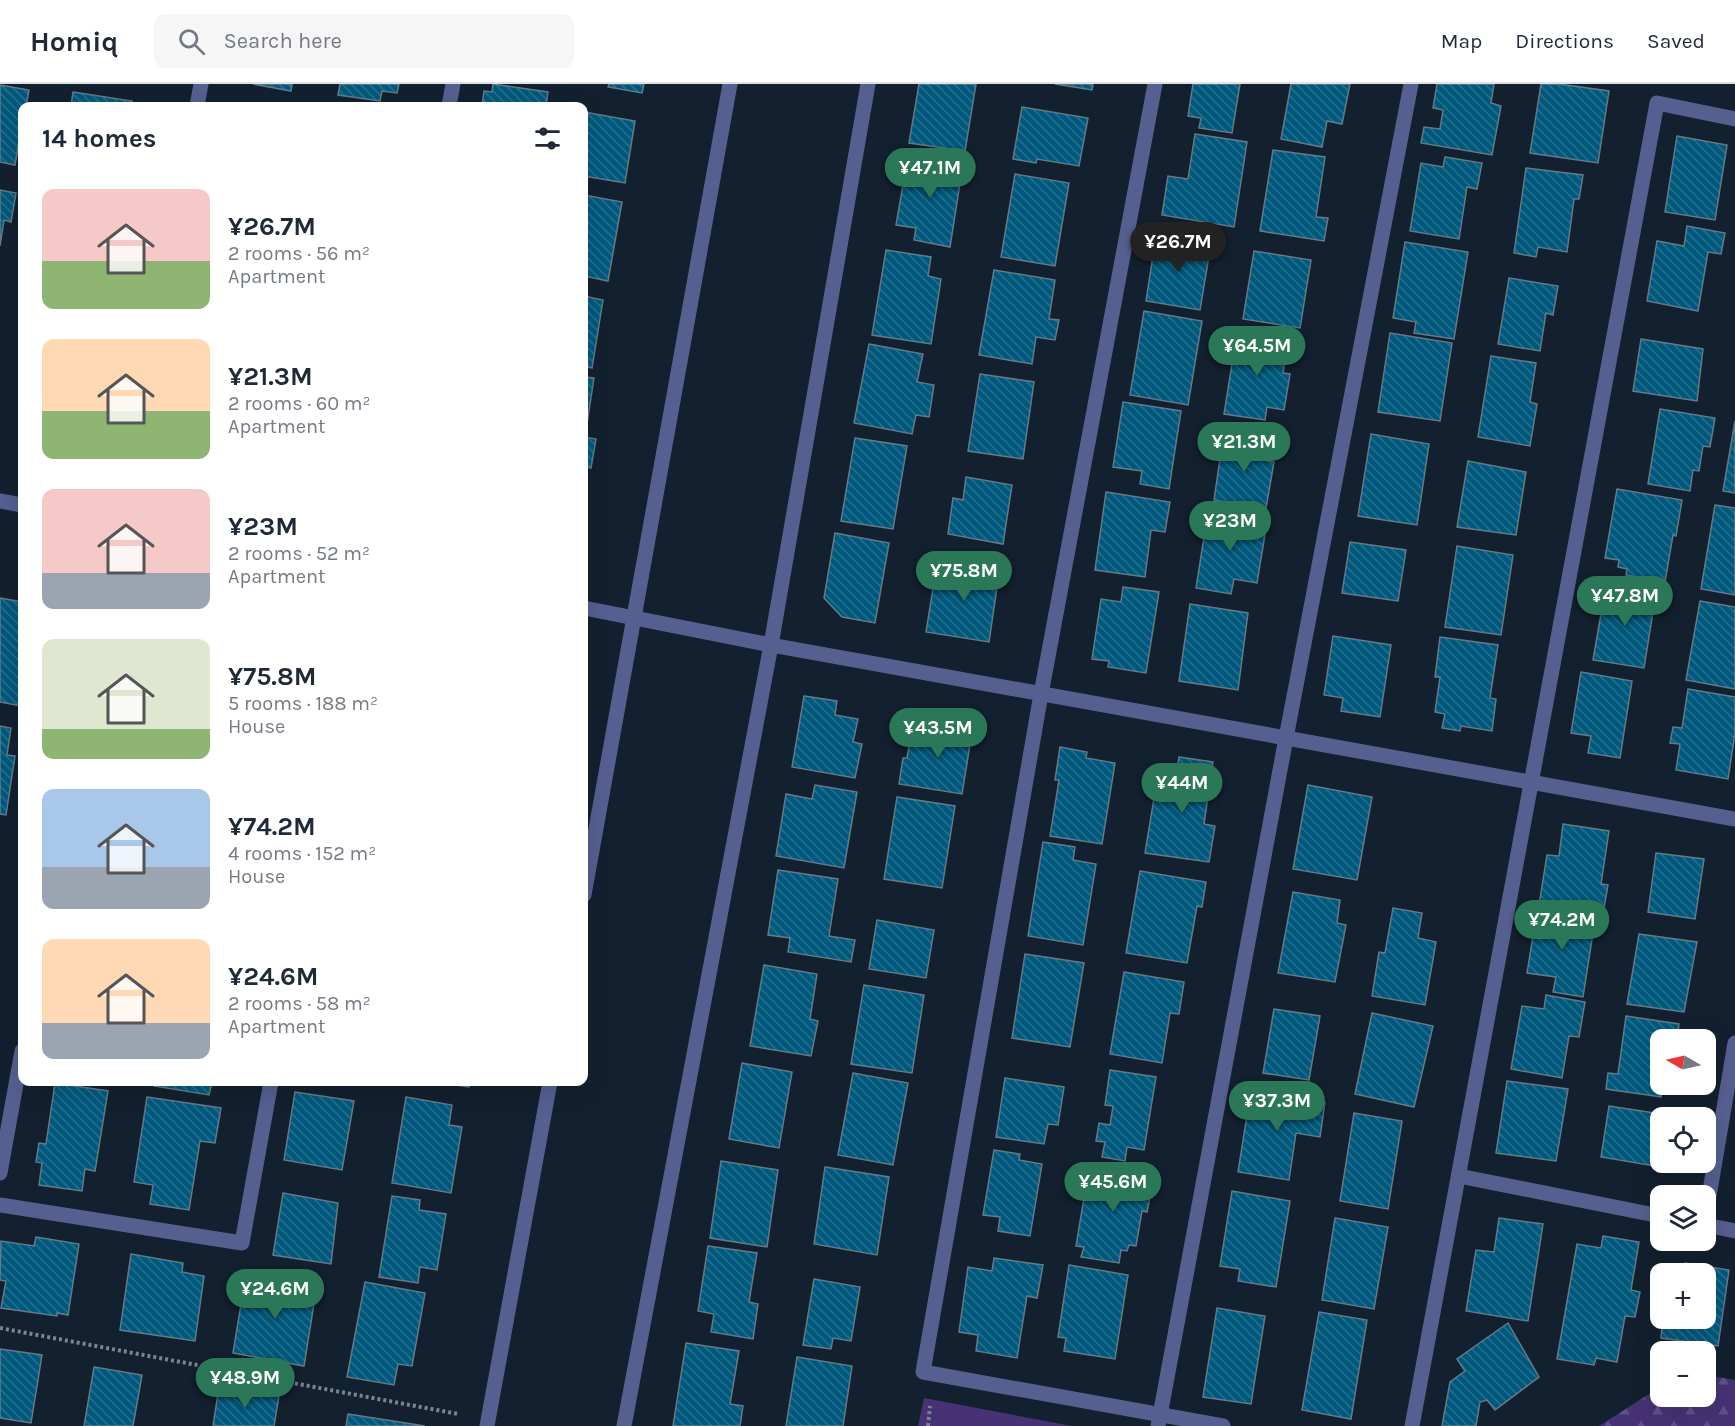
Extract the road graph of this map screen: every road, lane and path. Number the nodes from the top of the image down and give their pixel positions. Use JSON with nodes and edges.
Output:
{"nodes":[{"id":1,"x":201,"y":84,"type":"edge"},
{"id":2,"x":453,"y":84,"type":"edge"},
{"id":3,"x":730,"y":84,"type":"edge"},
{"id":4,"x":868,"y":84,"type":"edge"},
{"id":5,"x":1155,"y":84,"type":"edge"},
{"id":6,"x":1411,"y":84,"type":"edge"},
{"id":7,"x":198,"y":102,"type":"edge"},
{"id":8,"x":450,"y":102,"type":"edge"},
{"id":9,"x":1735,"y":119,"type":"edge"},
{"id":10,"x":0,"y":501,"type":"edge"},
{"id":11,"x":18,"y":505,"type":"edge"},
{"id":12,"x":588,"y":609,"type":"edge"},
{"id":13,"x":634,"y":617,"type":"junction"},
{"id":14,"x":771,"y":645,"type":"junction"},
{"id":15,"x":1041,"y":694,"type":"junction"},
{"id":16,"x":1286,"y":738,"type":"junction"},
{"id":17,"x":1531,"y":783,"type":"junction"},
{"id":18,"x":1735,"y":819,"type":"edge"},
{"id":19,"x":588,"y":873,"type":"edge"},
{"id":20,"x":1735,"y":1043,"type":"edge"},
{"id":21,"x":18,"y":1073,"type":"edge"},
{"id":22,"x":270,"y":1086,"type":"edge"},
{"id":23,"x":549,"y":1086,"type":"edge"},
{"id":24,"x":0,"y":1173,"type":"edge"},
{"id":25,"x":1459,"y":1176,"type":"junction"},
{"id":26,"x":1711,"y":1185,"type":"edge"},
{"id":27,"x":0,"y":1205,"type":"edge"},
{"id":28,"x":1650,"y":1214,"type":"edge"},
{"id":29,"x":1716,"y":1227,"type":"edge"},
{"id":30,"x":1735,"y":1231,"type":"edge"},
{"id":31,"x":0,"y":1328,"type":"edge"},
{"id":32,"x":1159,"y":1420,"type":"edge"},
{"id":33,"x":487,"y":1423,"type":"edge"},
{"id":34,"x":624,"y":1426,"type":"edge"},
{"id":35,"x":1223,"y":1426,"type":"edge"},
{"id":36,"x":1412,"y":1426,"type":"edge"}],
"edges":[{"from":1,"to":7,"type":"street"},
{"from":2,"to":8,"type":"street"},
{"from":3,"to":13,"type":"street"},
{"from":4,"to":14,"type":"street"},
{"from":5,"to":15,"type":"street"},
{"from":6,"to":16,"type":"street"},
{"from":9,"to":17,"type":"street"},
{"from":10,"to":11,"type":"street"},
{"from":12,"to":13,"type":"street"},
{"from":13,"to":14,"type":"street"},
{"from":13,"to":19,"type":"street"},
{"from":14,"to":15,"type":"street"},
{"from":14,"to":34,"type":"street"},
{"from":15,"to":16,"type":"street"},
{"from":15,"to":32,"type":"street"},
{"from":16,"to":17,"type":"street"},
{"from":16,"to":32,"type":"street"},
{"from":17,"to":18,"type":"street"},
{"from":17,"to":25,"type":"street"},
{"from":20,"to":26,"type":"street"},
{"from":21,"to":24,"type":"street"},
{"from":22,"to":27,"type":"street"},
{"from":23,"to":33,"type":"street"},
{"from":25,"to":28,"type":"street"},
{"from":25,"to":36,"type":"street"},
{"from":29,"to":30,"type":"street"},
{"from":31,"to":33,"type":"path"},
{"from":32,"to":35,"type":"street"}]}
